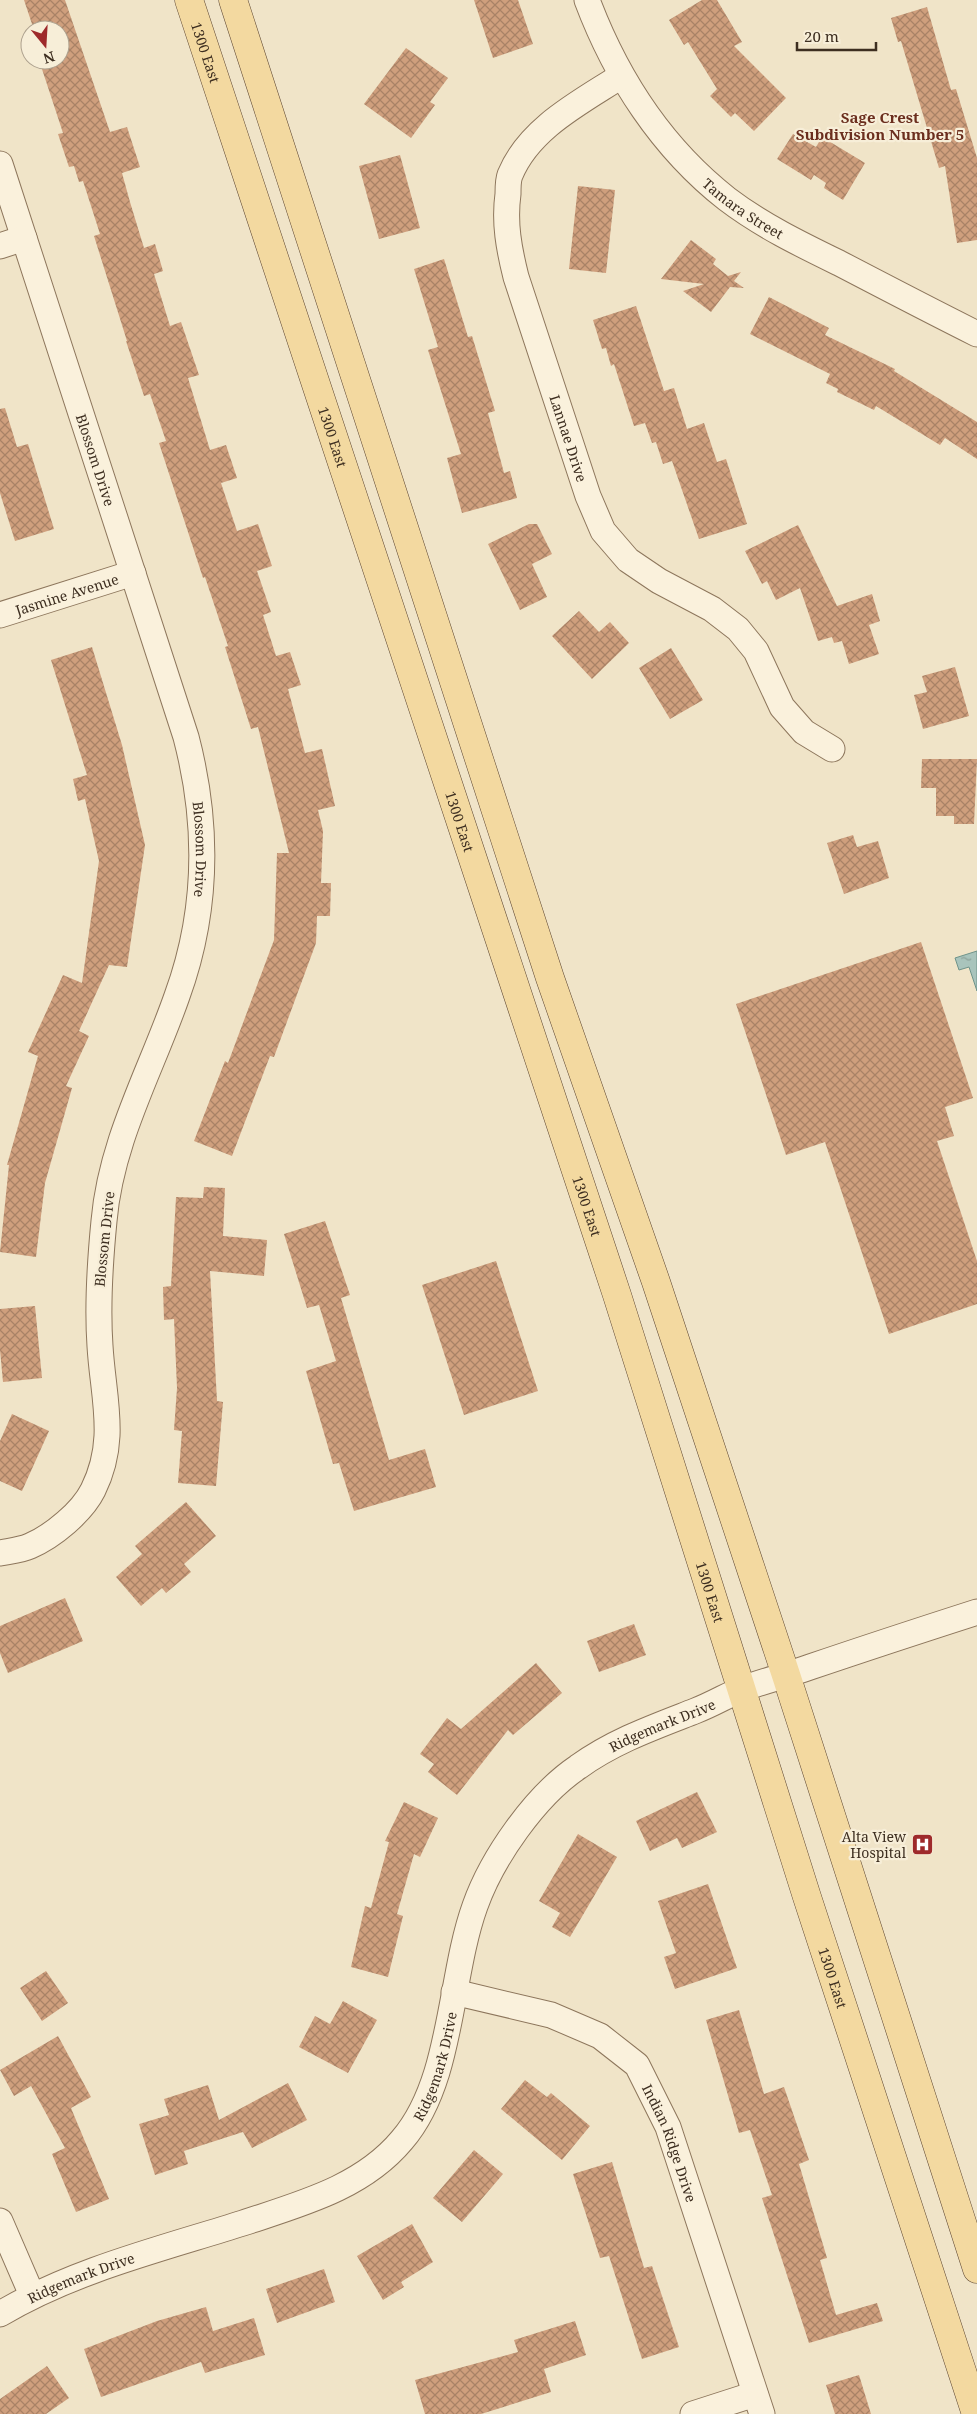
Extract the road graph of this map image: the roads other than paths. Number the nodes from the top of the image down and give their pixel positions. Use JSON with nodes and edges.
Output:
{"nodes":[{"id":1,"x":189,"y":0,"type":"edge"},
{"id":2,"x":233,"y":0,"type":"edge"},
{"id":3,"x":587,"y":0,"type":"edge"},
{"id":4,"x":621,"y":76,"type":"junction"},
{"id":5,"x":0,"y":164,"type":"edge"},
{"id":6,"x":24,"y":238,"type":"junction"},
{"id":7,"x":0,"y":246,"type":"edge"},
{"id":8,"x":977,"y":334,"type":"edge"},
{"id":9,"x":133,"y":573,"type":"junction"},
{"id":10,"x":0,"y":615,"type":"edge"},
{"id":11,"x":832,"y":749,"type":"dead end"},
{"id":12,"x":0,"y":1553,"type":"edge"},
{"id":13,"x":977,"y":1612,"type":"edge"},
{"id":14,"x":786,"y":1675,"type":"junction"},
{"id":15,"x":743,"y":1689,"type":"junction"},
{"id":16,"x":454,"y":1992,"type":"junction"},
{"id":17,"x":0,"y":2221,"type":"edge"},
{"id":18,"x":977,"y":2270,"type":"edge"},
{"id":19,"x":32,"y":2295,"type":"junction"},
{"id":20,"x":0,"y":2314,"type":"edge"},
{"id":21,"x":759,"y":2404,"type":"edge"},
{"id":22,"x":693,"y":2414,"type":"edge"},
{"id":23,"x":976,"y":2414,"type":"edge"}],
"edges":[{"from":1,"to":15,"type":"main road","name":"1300 East"},
{"from":2,"to":14,"type":"main road"},
{"from":3,"to":4,"type":"street","name":"Tamara Street"},
{"from":4,"to":8,"type":"street","name":"Tamara Street"},
{"from":4,"to":11,"type":"street","name":"Lannae Drive"},
{"from":5,"to":6,"type":"street","name":"Blossom Drive"},
{"from":6,"to":7,"type":"street"},
{"from":6,"to":9,"type":"street","name":"Blossom Drive"},
{"from":9,"to":10,"type":"street","name":"Jasmine Avenue"},
{"from":9,"to":12,"type":"street","name":"Blossom Drive"},
{"from":13,"to":14,"type":"street","name":"Ridgemark Drive"},
{"from":14,"to":15,"type":"street","name":"Ridgemark Drive"},
{"from":14,"to":18,"type":"main road"},
{"from":15,"to":16,"type":"street","name":"Ridgemark Drive"},
{"from":15,"to":23,"type":"main road","name":"1300 East"},
{"from":16,"to":19,"type":"street","name":"Ridgemark Drive"},
{"from":16,"to":21,"type":"street","name":"Indian Ridge Drive"},
{"from":17,"to":19,"type":"street"},
{"from":19,"to":20,"type":"street","name":"Ridgemark Drive"},
{"from":21,"to":22,"type":"street"}]}
